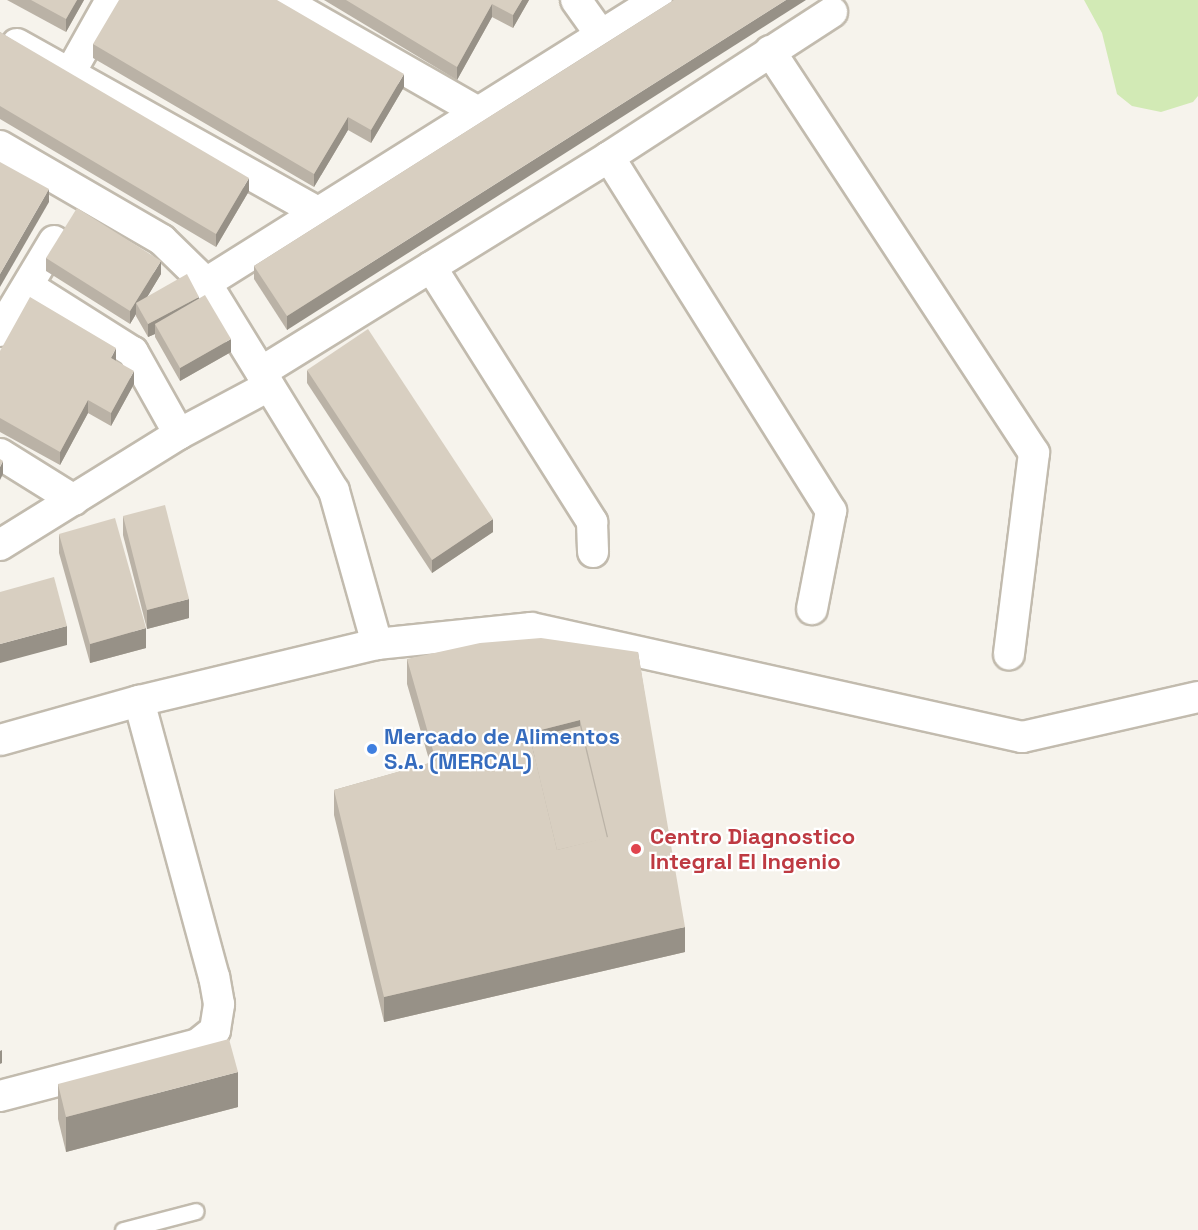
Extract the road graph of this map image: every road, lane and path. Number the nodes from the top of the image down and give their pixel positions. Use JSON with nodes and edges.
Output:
{"nodes":[{"id":1,"x":111,"y":0,"type":"edge"},
{"id":2,"x":282,"y":0,"type":"edge"},
{"id":3,"x":576,"y":0,"type":"edge"},
{"id":4,"x":657,"y":0,"type":"edge"},
{"id":5,"x":832,"y":12,"type":"dead end"},
{"id":6,"x":601,"y":36,"type":"junction"},
{"id":7,"x":9,"y":39,"type":"edge"},
{"id":8,"x":770,"y":51,"type":"junction"},
{"id":9,"x":70,"y":73,"type":"junction"},
{"id":10,"x":478,"y":112,"type":"junction"},
{"id":11,"x":0,"y":146,"type":"edge"},
{"id":12,"x":609,"y":157,"type":"junction"},
{"id":13,"x":318,"y":212,"type":"junction"},
{"id":14,"x":54,"y":241,"type":"edge"},
{"id":15,"x":431,"y":267,"type":"junction"},
{"id":16,"x":206,"y":283,"type":"junction"},
{"id":17,"x":28,"y":286,"type":"junction"},
{"id":18,"x":0,"y":331,"type":"edge"},
{"id":19,"x":265,"y":379,"type":"junction"},
{"id":20,"x":179,"y":434,"type":"junction"},
{"id":21,"x":0,"y":454,"type":"edge"},
{"id":22,"x":74,"y":500,"type":"junction"},
{"id":23,"x":0,"y":545,"type":"edge"},
{"id":24,"x":592,"y":552,"type":"dead end"},
{"id":25,"x":812,"y":609,"type":"dead end"},
{"id":26,"x":376,"y":644,"type":"junction"},
{"id":27,"x":1009,"y":654,"type":"dead end"},
{"id":28,"x":1198,"y":698,"type":"edge"},
{"id":29,"x":139,"y":701,"type":"junction"},
{"id":30,"x":0,"y":740,"type":"edge"},
{"id":31,"x":0,"y":1096,"type":"edge"},
{"id":32,"x":196,"y":1210,"type":"dead end"},
{"id":33,"x":123,"y":1230,"type":"edge"}],
"edges":[{"from":1,"to":9,"type":"street"},
{"from":2,"to":10,"type":"street"},
{"from":3,"to":6,"type":"street"},
{"from":4,"to":6,"type":"street"},
{"from":5,"to":8,"type":"street"},
{"from":6,"to":10,"type":"street"},
{"from":7,"to":9,"type":"street"},
{"from":8,"to":12,"type":"street"},
{"from":8,"to":27,"type":"street"},
{"from":9,"to":13,"type":"street"},
{"from":10,"to":13,"type":"street"},
{"from":11,"to":16,"type":"street"},
{"from":12,"to":15,"type":"street"},
{"from":12,"to":25,"type":"street"},
{"from":13,"to":16,"type":"street"},
{"from":14,"to":17,"type":"street"},
{"from":15,"to":19,"type":"street"},
{"from":15,"to":24,"type":"street"},
{"from":16,"to":19,"type":"street"},
{"from":17,"to":18,"type":"street"},
{"from":17,"to":20,"type":"street"},
{"from":19,"to":20,"type":"street"},
{"from":19,"to":26,"type":"street"},
{"from":20,"to":22,"type":"street"},
{"from":21,"to":22,"type":"street"},
{"from":22,"to":23,"type":"street"},
{"from":26,"to":28,"type":"street"},
{"from":26,"to":29,"type":"street"},
{"from":29,"to":30,"type":"street"},
{"from":29,"to":31,"type":"street"},
{"from":32,"to":33,"type":"lane"}]}
